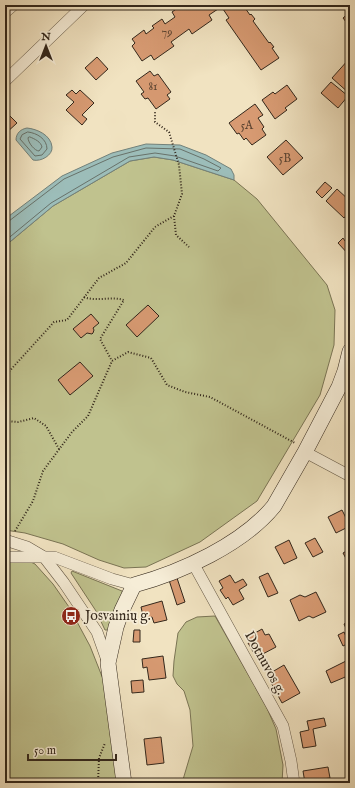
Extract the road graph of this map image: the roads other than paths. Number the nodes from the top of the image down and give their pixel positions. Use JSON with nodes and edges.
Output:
{"nodes":[{"id":1,"x":12,"y":5,"type":"edge"},
{"id":2,"x":84,"y":5,"type":"edge"},
{"id":3,"x":5,"y":10,"type":"edge"},
{"id":4,"x":5,"y":81,"type":"edge"},
{"id":5,"x":350,"y":350,"type":"edge"},
{"id":6,"x":306,"y":451,"type":"junction"},
{"id":7,"x":350,"y":476,"type":"edge"},
{"id":8,"x":7,"y":541,"type":"edge"},
{"id":9,"x":5,"y":557,"type":"edge"},
{"id":10,"x":44,"y":557,"type":"junction"},
{"id":11,"x":193,"y":563,"type":"junction"},
{"id":12,"x":134,"y":585,"type":"junction"},
{"id":13,"x":108,"y":663,"type":"junction"},
{"id":14,"x":124,"y":783,"type":"edge"},
{"id":15,"x":294,"y":783,"type":"edge"}],
"edges":[{"from":1,"to":3,"type":"street"},
{"from":2,"to":4,"type":"street"},
{"from":5,"to":6,"type":"main road"},
{"from":6,"to":7,"type":"street"},
{"from":6,"to":11,"type":"main road"},
{"from":8,"to":10,"type":"street"},
{"from":9,"to":10,"type":"street"},
{"from":10,"to":12,"type":"street"},
{"from":10,"to":13,"type":"street"},
{"from":11,"to":12,"type":"main road"},
{"from":11,"to":15,"type":"street","name":"Dotnuvos g."},
{"from":12,"to":13,"type":"main road"},
{"from":13,"to":14,"type":"main road"}]}
